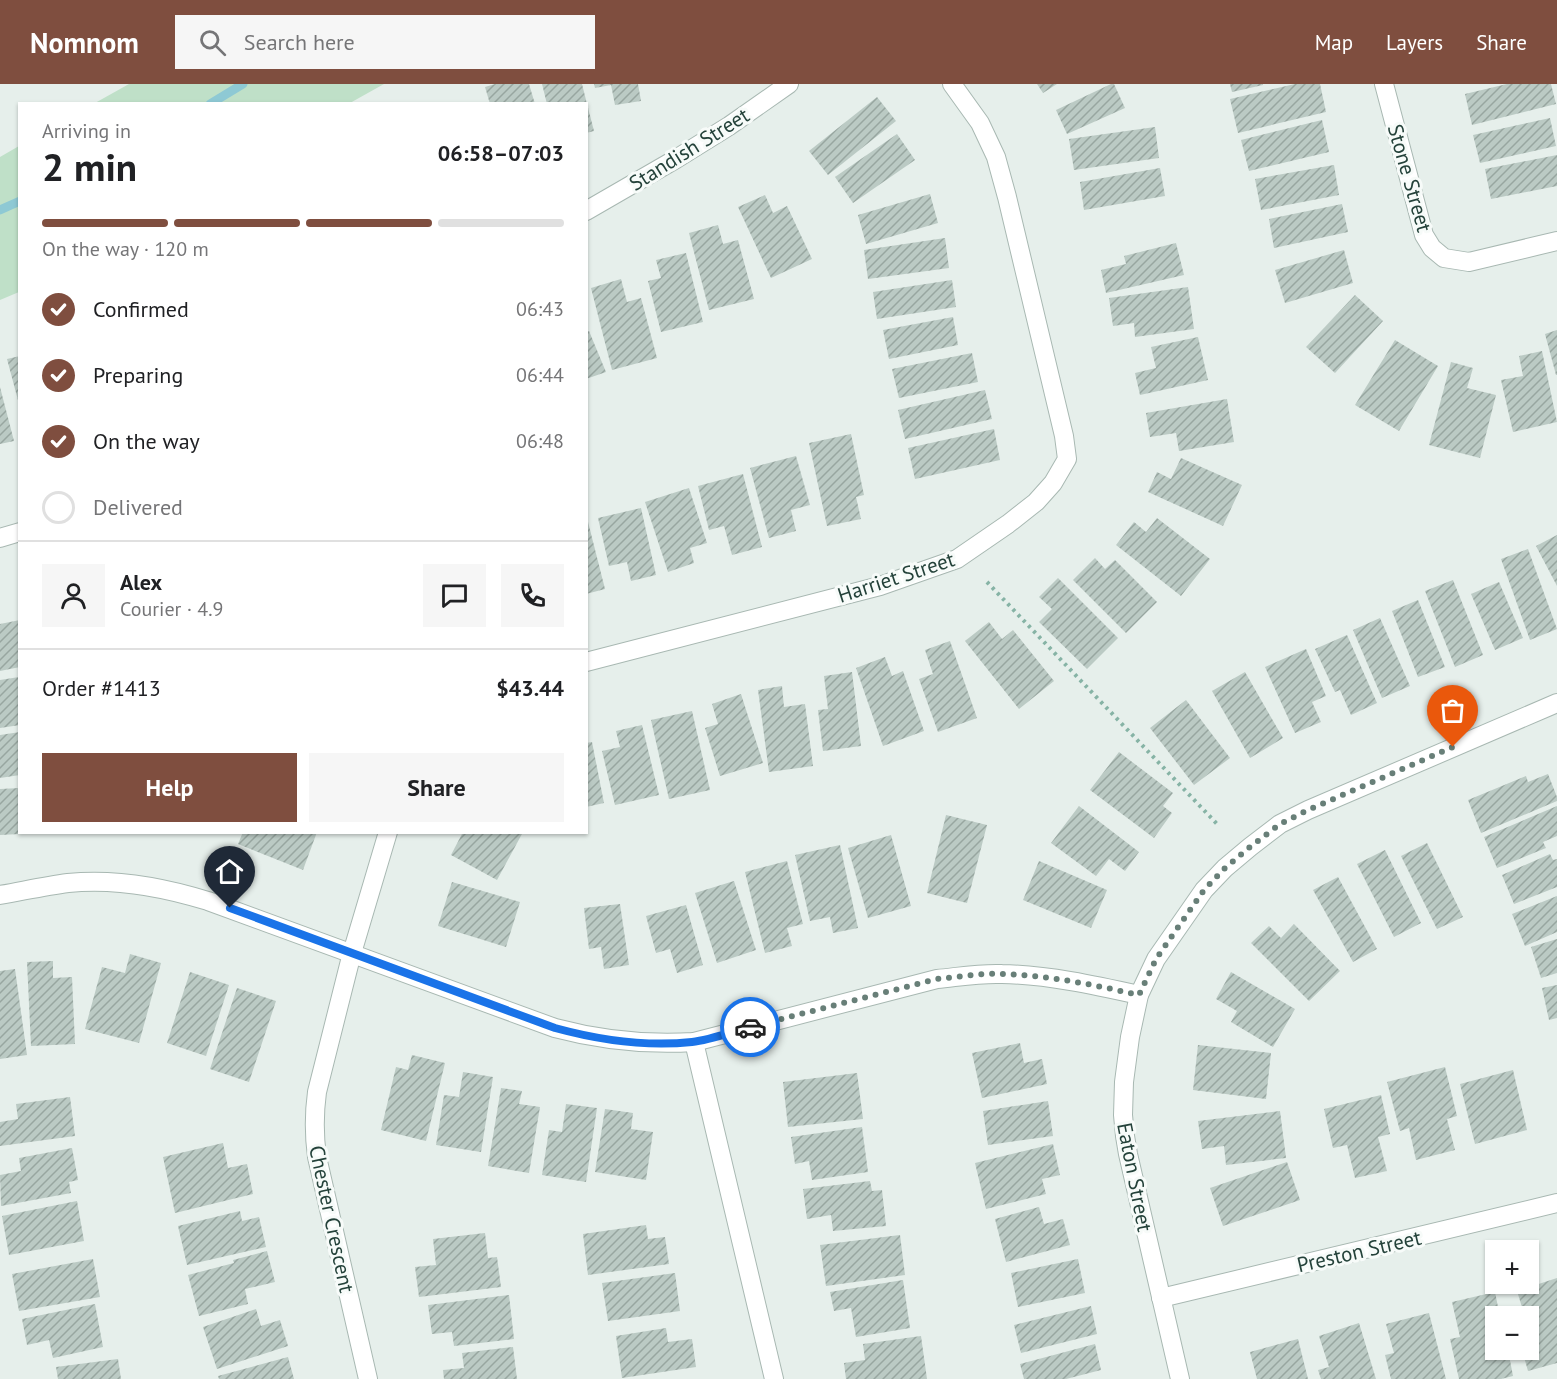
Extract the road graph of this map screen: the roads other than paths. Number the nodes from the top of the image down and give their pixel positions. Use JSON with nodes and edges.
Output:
{"nodes":[{"id":1,"x":789,"y":84,"type":"edge"},
{"id":2,"x":952,"y":84,"type":"edge"},
{"id":3,"x":1384,"y":84,"type":"edge"},
{"id":4,"x":588,"y":210,"type":"edge"},
{"id":5,"x":1557,"y":241,"type":"edge"},
{"id":6,"x":18,"y":533,"type":"edge"},
{"id":7,"x":0,"y":538,"type":"edge"},
{"id":8,"x":588,"y":662,"type":"edge"},
{"id":9,"x":1557,"y":703,"type":"edge"},
{"id":10,"x":387,"y":834,"type":"edge"},
{"id":11,"x":0,"y":895,"type":"edge"},
{"id":12,"x":352,"y":953,"type":"junction"},
{"id":13,"x":1139,"y":995,"type":"junction"},
{"id":14,"x":694,"y":1042,"type":"junction"},
{"id":15,"x":1557,"y":1203,"type":"edge"},
{"id":16,"x":1161,"y":1298,"type":"junction"},
{"id":17,"x":369,"y":1379,"type":"edge"},
{"id":18,"x":774,"y":1379,"type":"edge"},
{"id":19,"x":1180,"y":1379,"type":"edge"}],
"edges":[{"from":1,"to":4,"type":"street","name":"Standish Street"},
{"from":2,"to":8,"type":"street","name":"Harriet Street"},
{"from":3,"to":5,"type":"street","name":"Stone Street"},
{"from":6,"to":7,"type":"street"},
{"from":9,"to":13,"type":"street","name":"Eaton Street"},
{"from":10,"to":12,"type":"street"},
{"from":11,"to":12,"type":"street"},
{"from":12,"to":14,"type":"street"},
{"from":12,"to":17,"type":"street","name":"Chester Crescent"},
{"from":13,"to":14,"type":"street"},
{"from":13,"to":16,"type":"street","name":"Eaton Street"},
{"from":14,"to":18,"type":"street"},
{"from":15,"to":16,"type":"street","name":"Preston Street"},
{"from":16,"to":19,"type":"street","name":"Eaton Street"}]}
